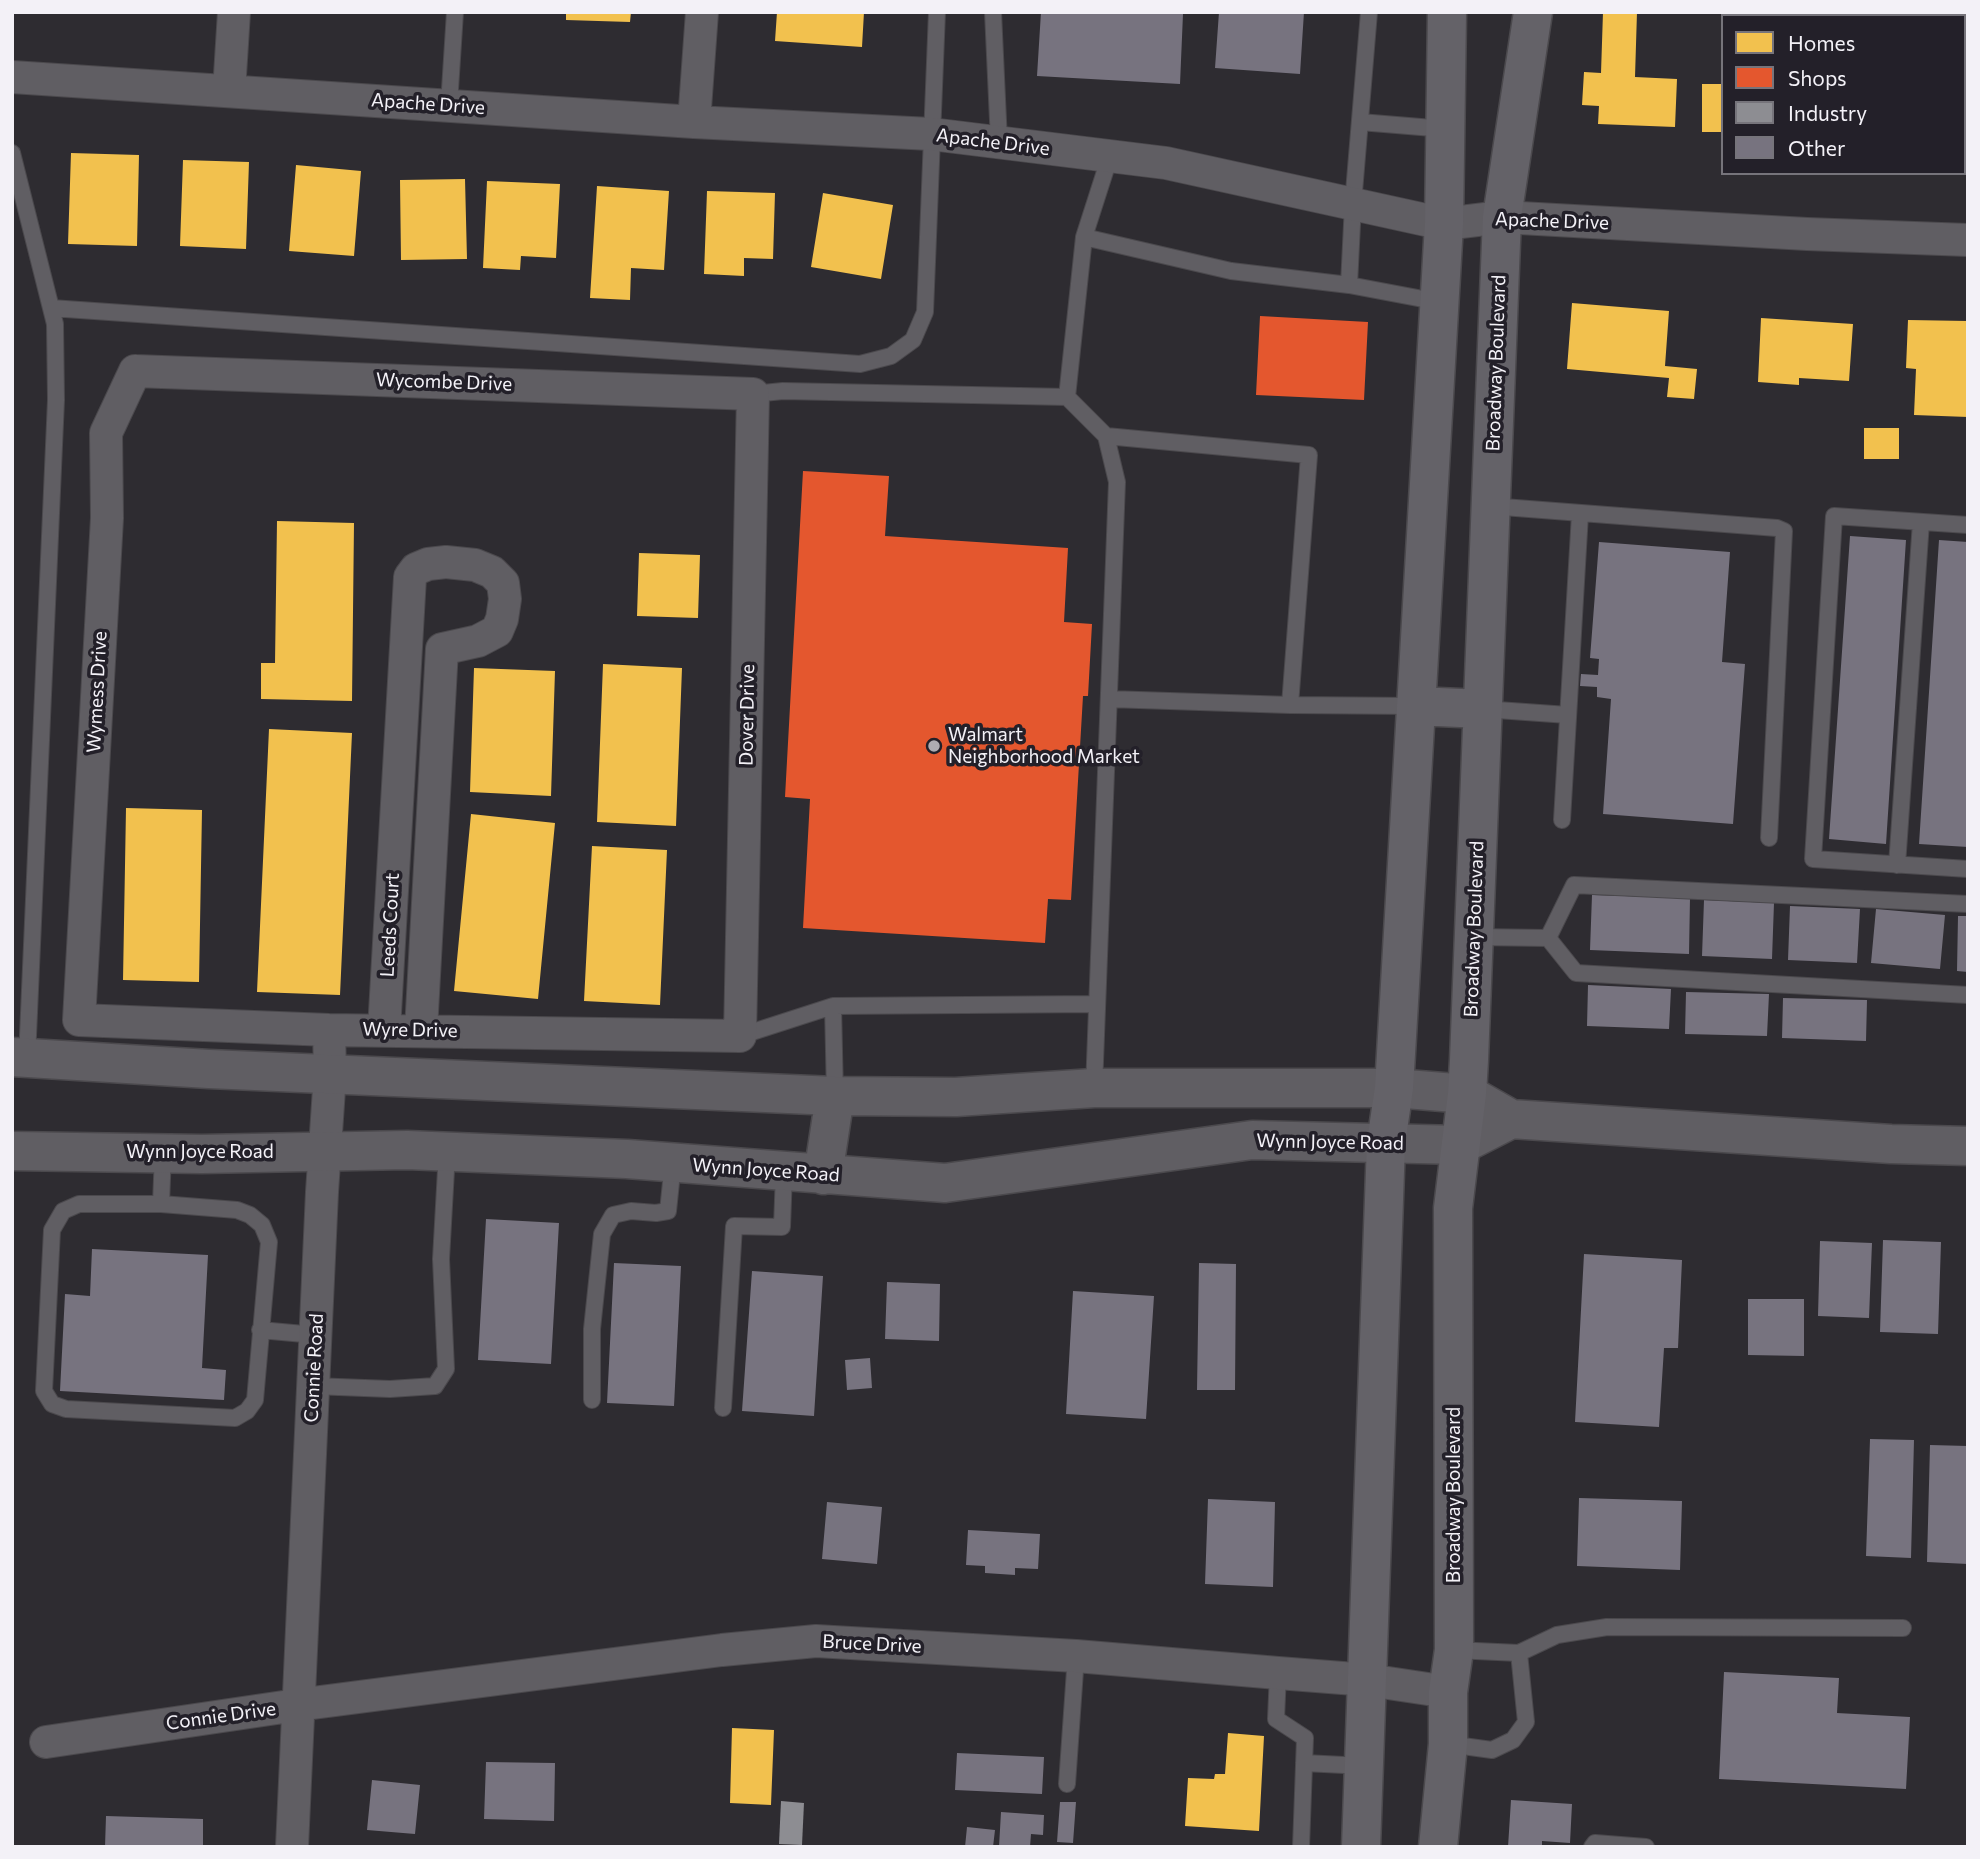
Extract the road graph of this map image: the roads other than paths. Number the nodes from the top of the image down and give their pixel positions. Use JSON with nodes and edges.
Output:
{"nodes":[{"id":1,"x":234,"y":12,"type":"edge"},
{"id":2,"x":455,"y":12,"type":"edge"},
{"id":3,"x":702,"y":12,"type":"edge"},
{"id":4,"x":937,"y":12,"type":"edge"},
{"id":5,"x":993,"y":12,"type":"edge"},
{"id":6,"x":1368,"y":12,"type":"edge"},
{"id":7,"x":1447,"y":12,"type":"edge"},
{"id":8,"x":1533,"y":12,"type":"edge"},
{"id":9,"x":12,"y":77,"type":"edge"},
{"id":10,"x":229,"y":90,"type":"junction"},
{"id":11,"x":449,"y":105,"type":"junction"},
{"id":12,"x":694,"y":122,"type":"junction"},
{"id":13,"x":1360,"y":122,"type":"junction"},
{"id":14,"x":1445,"y":130,"type":"junction"},
{"id":15,"x":931,"y":134,"type":"junction"},
{"id":16,"x":999,"y":142,"type":"junction"},
{"id":17,"x":12,"y":153,"type":"edge"},
{"id":18,"x":1110,"y":156,"type":"junction"},
{"id":19,"x":1353,"y":204,"type":"junction"},
{"id":20,"x":1502,"y":217,"type":"junction"},
{"id":21,"x":1444,"y":224,"type":"junction"},
{"id":22,"x":1084,"y":237,"type":"junction"},
{"id":23,"x":1968,"y":240,"type":"edge"},
{"id":24,"x":1349,"y":285,"type":"junction"},
{"id":25,"x":1439,"y":302,"type":"junction"},
{"id":26,"x":51,"y":308,"type":"junction"},
{"id":27,"x":135,"y":371,"type":"joint"},
{"id":28,"x":753,"y":394,"type":"junction"},
{"id":29,"x":1067,"y":397,"type":"junction"},
{"id":30,"x":1106,"y":436,"type":"junction"},
{"id":31,"x":1490,"y":506,"type":"junction"},
{"id":32,"x":1580,"y":514,"type":"junction"},
{"id":33,"x":1921,"y":522,"type":"junction"},
{"id":34,"x":1968,"y":525,"type":"edge"},
{"id":35,"x":406,"y":647,"type":"junction"},
{"id":36,"x":442,"y":649,"type":"junction"},
{"id":37,"x":1109,"y":699,"type":"junction"},
{"id":38,"x":1290,"y":705,"type":"junction"},
{"id":39,"x":1416,"y":706,"type":"junction"},
{"id":40,"x":1483,"y":709,"type":"junction"},
{"id":41,"x":1568,"y":715,"type":"junction"},
{"id":42,"x":396,"y":820,"type":"junction"},
{"id":43,"x":1562,"y":820,"type":"dead end"},
{"id":44,"x":432,"y":822,"type":"junction"},
{"id":45,"x":1769,"y":838,"type":"dead end"},
{"id":46,"x":1897,"y":865,"type":"junction"},
{"id":47,"x":1968,"y":869,"type":"edge"},
{"id":48,"x":1968,"y":904,"type":"edge"},
{"id":49,"x":1474,"y":937,"type":"junction"},
{"id":50,"x":1548,"y":938,"type":"junction"},
{"id":51,"x":1968,"y":995,"type":"edge"},
{"id":52,"x":1097,"y":1004,"type":"junction"},
{"id":53,"x":833,"y":1006,"type":"junction"},
{"id":54,"x":79,"y":1020,"type":"joint"},
{"id":55,"x":329,"y":1030,"type":"junction"},
{"id":56,"x":384,"y":1030,"type":"junction"},
{"id":57,"x":421,"y":1030,"type":"junction"},
{"id":58,"x":740,"y":1036,"type":"junction"},
{"id":59,"x":19,"y":1058,"type":"edge"},
{"id":60,"x":330,"y":1074,"type":"junction"},
{"id":61,"x":1094,"y":1088,"type":"junction"},
{"id":62,"x":1394,"y":1088,"type":"junction"},
{"id":63,"x":1467,"y":1094,"type":"junction"},
{"id":64,"x":835,"y":1096,"type":"junction"},
{"id":65,"x":1511,"y":1119,"type":"junction"},
{"id":66,"x":1386,"y":1143,"type":"junction"},
{"id":67,"x":1460,"y":1145,"type":"junction"},
{"id":68,"x":1968,"y":1146,"type":"edge"},
{"id":69,"x":12,"y":1151,"type":"edge"},
{"id":70,"x":324,"y":1152,"type":"junction"},
{"id":71,"x":447,"y":1152,"type":"junction"},
{"id":72,"x":163,"y":1153,"type":"junction"},
{"id":73,"x":673,"y":1163,"type":"junction"},
{"id":74,"x":784,"y":1172,"type":"junction"},
{"id":75,"x":823,"y":1175,"type":"junction"},
{"id":76,"x":161,"y":1204,"type":"junction"},
{"id":77,"x":260,"y":1330,"type":"junction"},
{"id":78,"x":315,"y":1335,"type":"junction"},
{"id":79,"x":313,"y":1386,"type":"junction"},
{"id":80,"x":592,"y":1400,"type":"dead end"},
{"id":81,"x":723,"y":1408,"type":"dead end"},
{"id":82,"x":1903,"y":1628,"type":"dead end"},
{"id":83,"x":1454,"y":1650,"type":"junction"},
{"id":84,"x":1519,"y":1653,"type":"junction"},
{"id":85,"x":1076,"y":1657,"type":"junction"},
{"id":86,"x":1278,"y":1673,"type":"junction"},
{"id":87,"x":1368,"y":1680,"type":"junction"},
{"id":88,"x":1448,"y":1692,"type":"junction"},
{"id":89,"x":297,"y":1705,"type":"junction"},
{"id":90,"x":46,"y":1742,"type":"dead end"},
{"id":91,"x":1448,"y":1744,"type":"junction"},
{"id":92,"x":1304,"y":1763,"type":"junction"},
{"id":93,"x":1364,"y":1766,"type":"junction"},
{"id":94,"x":1066,"y":1784,"type":"dead end"},
{"id":95,"x":292,"y":1847,"type":"edge"},
{"id":96,"x":1301,"y":1847,"type":"edge"},
{"id":97,"x":1361,"y":1847,"type":"edge"},
{"id":98,"x":1438,"y":1847,"type":"edge"},
{"id":99,"x":1592,"y":1847,"type":"edge"},
{"id":100,"x":1646,"y":1847,"type":"edge"}],
"edges":[{"from":1,"to":10,"type":"street"},
{"from":2,"to":11,"type":"lane"},
{"from":3,"to":12,"type":"street"},
{"from":4,"to":15,"type":"lane"},
{"from":5,"to":16,"type":"lane"},
{"from":6,"to":13,"type":"lane"},
{"from":7,"to":14,"type":"main road"},
{"from":8,"to":20,"type":"main road","name":"Broadway Boulevard"},
{"from":9,"to":10,"type":"street","name":"Apache Drive"},
{"from":10,"to":11,"type":"street","name":"Apache Drive"},
{"from":11,"to":12,"type":"street","name":"Apache Drive"},
{"from":12,"to":15,"type":"street","name":"Apache Drive"},
{"from":13,"to":14,"type":"lane"},
{"from":13,"to":19,"type":"lane"},
{"from":14,"to":21,"type":"main road"},
{"from":15,"to":16,"type":"street","name":"Apache Drive"},
{"from":15,"to":26,"type":"lane"},
{"from":16,"to":18,"type":"street","name":"Apache Drive"},
{"from":17,"to":26,"type":"lane"},
{"from":18,"to":19,"type":"street","name":"Apache Drive"},
{"from":18,"to":22,"type":"lane"},
{"from":19,"to":21,"type":"street","name":"Apache Drive"},
{"from":19,"to":24,"type":"lane"},
{"from":20,"to":21,"type":"street","name":"Apache Drive"},
{"from":20,"to":23,"type":"street","name":"Apache Drive"},
{"from":20,"to":31,"type":"main road","name":"Broadway Boulevard"},
{"from":21,"to":25,"type":"main road"},
{"from":22,"to":24,"type":"lane"},
{"from":22,"to":29,"type":"lane"},
{"from":24,"to":25,"type":"lane"},
{"from":25,"to":39,"type":"main road"},
{"from":26,"to":59,"type":"lane"},
{"from":27,"to":28,"type":"street","name":"Wycombe Drive"},
{"from":27,"to":54,"type":"street","name":"Wymess Drive"},
{"from":28,"to":29,"type":"lane"},
{"from":28,"to":58,"type":"street","name":"Dover Drive"},
{"from":29,"to":30,"type":"lane"},
{"from":30,"to":37,"type":"lane"},
{"from":30,"to":38,"type":"lane"},
{"from":31,"to":32,"type":"lane"},
{"from":31,"to":40,"type":"main road","name":"Broadway Boulevard"},
{"from":32,"to":41,"type":"lane"},
{"from":32,"to":45,"type":"lane"},
{"from":33,"to":34,"type":"lane"},
{"from":33,"to":46,"type":"lane"},
{"from":33,"to":46,"type":"lane"},
{"from":35,"to":36,"type":"street","name":"Leeds Court"},
{"from":35,"to":36,"type":"street","name":"Leeds Court"},
{"from":35,"to":42,"type":"street","name":"Leeds Court"},
{"from":36,"to":44,"type":"street","name":"Leeds Court"},
{"from":37,"to":38,"type":"lane"},
{"from":37,"to":52,"type":"lane"},
{"from":38,"to":39,"type":"lane"},
{"from":39,"to":40,"type":"main road"},
{"from":39,"to":62,"type":"main road"},
{"from":40,"to":41,"type":"lane"},
{"from":40,"to":49,"type":"main road","name":"Broadway Boulevard"},
{"from":41,"to":43,"type":"lane"},
{"from":42,"to":44,"type":"street"},
{"from":42,"to":56,"type":"street","name":"Leeds Court"},
{"from":44,"to":57,"type":"street","name":"Leeds Court"},
{"from":46,"to":47,"type":"lane"},
{"from":48,"to":50,"type":"lane"},
{"from":49,"to":50,"type":"lane"},
{"from":49,"to":63,"type":"main road","name":"Broadway Boulevard"},
{"from":50,"to":51,"type":"lane"},
{"from":52,"to":53,"type":"lane"},
{"from":52,"to":61,"type":"lane"},
{"from":53,"to":58,"type":"lane"},
{"from":53,"to":64,"type":"lane"},
{"from":54,"to":55,"type":"street","name":"Wyre Drive"},
{"from":55,"to":56,"type":"street","name":"Wyre Drive"},
{"from":55,"to":60,"type":"street","name":"Connie Road"},
{"from":56,"to":57,"type":"street","name":"Wyre Drive"},
{"from":57,"to":58,"type":"street","name":"Wyre Drive"},
{"from":59,"to":60,"type":"main road"},
{"from":60,"to":64,"type":"main road"},
{"from":60,"to":70,"type":"street","name":"Connie Road"},
{"from":61,"to":62,"type":"main road"},
{"from":61,"to":64,"type":"main road"},
{"from":62,"to":63,"type":"main road"},
{"from":62,"to":66,"type":"main road"},
{"from":63,"to":65,"type":"main road"},
{"from":63,"to":67,"type":"main road","name":"Broadway Boulevard"},
{"from":64,"to":75,"type":"main road"},
{"from":65,"to":67,"type":"main road","name":"Wynn Joyce Road"},
{"from":65,"to":68,"type":"main road"},
{"from":66,"to":67,"type":"main road","name":"Wynn Joyce Road"},
{"from":66,"to":75,"type":"main road","name":"Wynn Joyce Road"},
{"from":66,"to":87,"type":"main road"},
{"from":67,"to":83,"type":"main road","name":"Broadway Boulevard"},
{"from":69,"to":72,"type":"main road","name":"Wynn Joyce Road"},
{"from":70,"to":71,"type":"main road","name":"Wynn Joyce Road"},
{"from":70,"to":72,"type":"main road","name":"Wynn Joyce Road"},
{"from":70,"to":78,"type":"street","name":"Connie Road"},
{"from":71,"to":73,"type":"main road","name":"Wynn Joyce Road"},
{"from":71,"to":79,"type":"lane"},
{"from":72,"to":76,"type":"lane"},
{"from":73,"to":74,"type":"main road","name":"Wynn Joyce Road"},
{"from":73,"to":80,"type":"lane"},
{"from":74,"to":75,"type":"main road","name":"Wynn Joyce Road"},
{"from":74,"to":81,"type":"lane"},
{"from":76,"to":77,"type":"lane"},
{"from":76,"to":77,"type":"lane"},
{"from":77,"to":78,"type":"lane"},
{"from":78,"to":79,"type":"street","name":"Connie Road"},
{"from":79,"to":89,"type":"street","name":"Connie Road"},
{"from":82,"to":84,"type":"lane"},
{"from":83,"to":84,"type":"lane"},
{"from":83,"to":88,"type":"main road","name":"Broadway Boulevard"},
{"from":84,"to":91,"type":"lane"},
{"from":85,"to":86,"type":"street","name":"Bruce Drive"},
{"from":85,"to":89,"type":"street","name":"Bruce Drive"},
{"from":85,"to":94,"type":"lane"},
{"from":86,"to":87,"type":"street","name":"Bruce Drive"},
{"from":86,"to":92,"type":"lane"},
{"from":87,"to":88,"type":"street","name":"Bruce Drive"},
{"from":87,"to":93,"type":"main road"},
{"from":88,"to":91,"type":"main road","name":"Broadway Boulevard"},
{"from":89,"to":90,"type":"street","name":"Connie Drive"},
{"from":89,"to":95,"type":"street","name":"Connie Drive"},
{"from":91,"to":98,"type":"main road","name":"Broadway Boulevard"},
{"from":92,"to":93,"type":"lane"},
{"from":92,"to":96,"type":"lane"},
{"from":93,"to":97,"type":"main road"},
{"from":99,"to":100,"type":"lane"}]}
